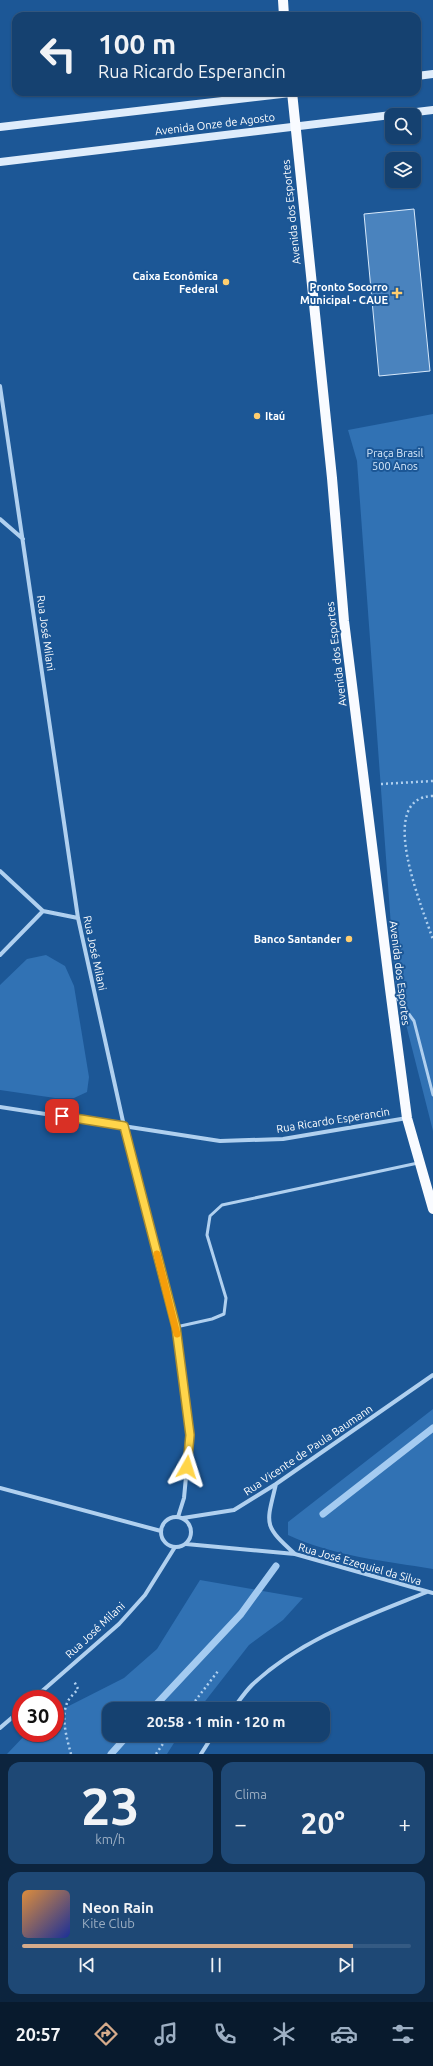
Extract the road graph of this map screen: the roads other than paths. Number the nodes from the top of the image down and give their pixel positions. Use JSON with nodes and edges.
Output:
{"nodes":[{"id":1,"x":283,"y":0,"type":"edge"},
{"id":2,"x":284,"y":12,"type":"edge"},
{"id":3,"x":433,"y":74,"type":"edge"},
{"id":4,"x":421,"y":76,"type":"edge"},
{"id":5,"x":260,"y":96,"type":"edge"},
{"id":6,"x":294,"y":96,"type":"edge"},
{"id":7,"x":433,"y":110,"type":"edge"},
{"id":8,"x":294,"y":125,"type":"junction"},
{"id":9,"x":0,"y":127,"type":"edge"},
{"id":10,"x":0,"y":162,"type":"edge"},
{"id":11,"x":0,"y":386,"type":"edge"},
{"id":12,"x":0,"y":519,"type":"edge"},
{"id":13,"x":23,"y":540,"type":"junction"},
{"id":14,"x":0,"y":871,"type":"edge"},
{"id":15,"x":43,"y":911,"type":"junction"},
{"id":16,"x":78,"y":918,"type":"junction"},
{"id":17,"x":0,"y":955,"type":"edge"},
{"id":18,"x":390,"y":989,"type":"junction"},
{"id":19,"x":433,"y":1096,"type":"edge"},
{"id":20,"x":0,"y":1107,"type":"edge"},
{"id":21,"x":407,"y":1118,"type":"junction"},
{"id":22,"x":124,"y":1126,"type":"junction"},
{"id":23,"x":420,"y":1162,"type":"junction"},
{"id":24,"x":433,"y":1209,"type":"edge"},
{"id":25,"x":176,"y":1327,"type":"junction"},
{"id":26,"x":433,"y":1375,"type":"edge"},
{"id":27,"x":276,"y":1484,"type":"junction"},
{"id":28,"x":0,"y":1488,"type":"edge"},
{"id":29,"x":178,"y":1517,"type":"junction"},
{"id":30,"x":183,"y":1518,"type":"junction"},
{"id":31,"x":161,"y":1531,"type":"junction"},
{"id":32,"x":186,"y":1544,"type":"junction"},
{"id":33,"x":175,"y":1547,"type":"junction"},
{"id":34,"x":295,"y":1554,"type":"junction"},
{"id":35,"x":427,"y":1592,"type":"junction"},
{"id":36,"x":433,"y":1593,"type":"edge"},
{"id":37,"x":43,"y":1690,"type":"edge"},
{"id":38,"x":239,"y":1702,"type":"edge"},
{"id":39,"x":12,"y":1718,"type":"edge"},
{"id":40,"x":0,"y":1728,"type":"edge"},
{"id":41,"x":209,"y":1742,"type":"edge"},
{"id":42,"x":201,"y":1754,"type":"edge"}],
"edges":[{"from":1,"to":2,"type":"main road"},
{"from":3,"to":4,"type":"main road"},
{"from":5,"to":9,"type":"main road","name":"Avenida Onze de Agosto"},
{"from":6,"to":8,"type":"main road","name":"Avenida dos Esportes"},
{"from":7,"to":8,"type":"main road","name":"Avenida Onze de Agosto"},
{"from":8,"to":10,"type":"main road","name":"Avenida Onze de Agosto"},
{"from":8,"to":18,"type":"main road","name":"Avenida dos Esportes"},
{"from":11,"to":13,"type":"street","name":"Rua José Milani"},
{"from":12,"to":13,"type":"street"},
{"from":13,"to":16,"type":"street","name":"Rua José Milani"},
{"from":14,"to":15,"type":"street"},
{"from":15,"to":16,"type":"street"},
{"from":15,"to":17,"type":"street"},
{"from":16,"to":22,"type":"street","name":"Rua José Milani"},
{"from":18,"to":19,"type":"lane"},
{"from":18,"to":21,"type":"main road","name":"Avenida dos Esportes"},
{"from":20,"to":22,"type":"street","name":"Rua Ricardo Esperancin"},
{"from":21,"to":22,"type":"street","name":"Rua Ricardo Esperancin"},
{"from":21,"to":23,"type":"main road","name":"Avenida dos Esportes"},
{"from":22,"to":25,"type":"street","name":"Rua José Milani"},
{"from":23,"to":24,"type":"main road","name":"Avenida dos Esportes"},
{"from":23,"to":25,"type":"lane"},
{"from":25,"to":29,"type":"street","name":"Rua José Milani"},
{"from":26,"to":27,"type":"street","name":"Rua Vicente de Paula Baumann"},
{"from":27,"to":30,"type":"street","name":"Rua Vicente de Paula Baumann"},
{"from":27,"to":34,"type":"street"},
{"from":28,"to":31,"type":"street"},
{"from":29,"to":30,"type":"street"},
{"from":29,"to":31,"type":"street"},
{"from":30,"to":32,"type":"street"},
{"from":31,"to":33,"type":"street"},
{"from":32,"to":33,"type":"street"},
{"from":32,"to":34,"type":"street","name":"Rua José Ezequiel da Silva"},
{"from":33,"to":37,"type":"street","name":"Rua José Milani"},
{"from":34,"to":35,"type":"street","name":"Rua José Ezequiel da Silva"},
{"from":35,"to":36,"type":"street","name":"Rua José Ezequiel da Silva"},
{"from":35,"to":38,"type":"street"},
{"from":39,"to":40,"type":"street"},
{"from":41,"to":42,"type":"street"}]}
